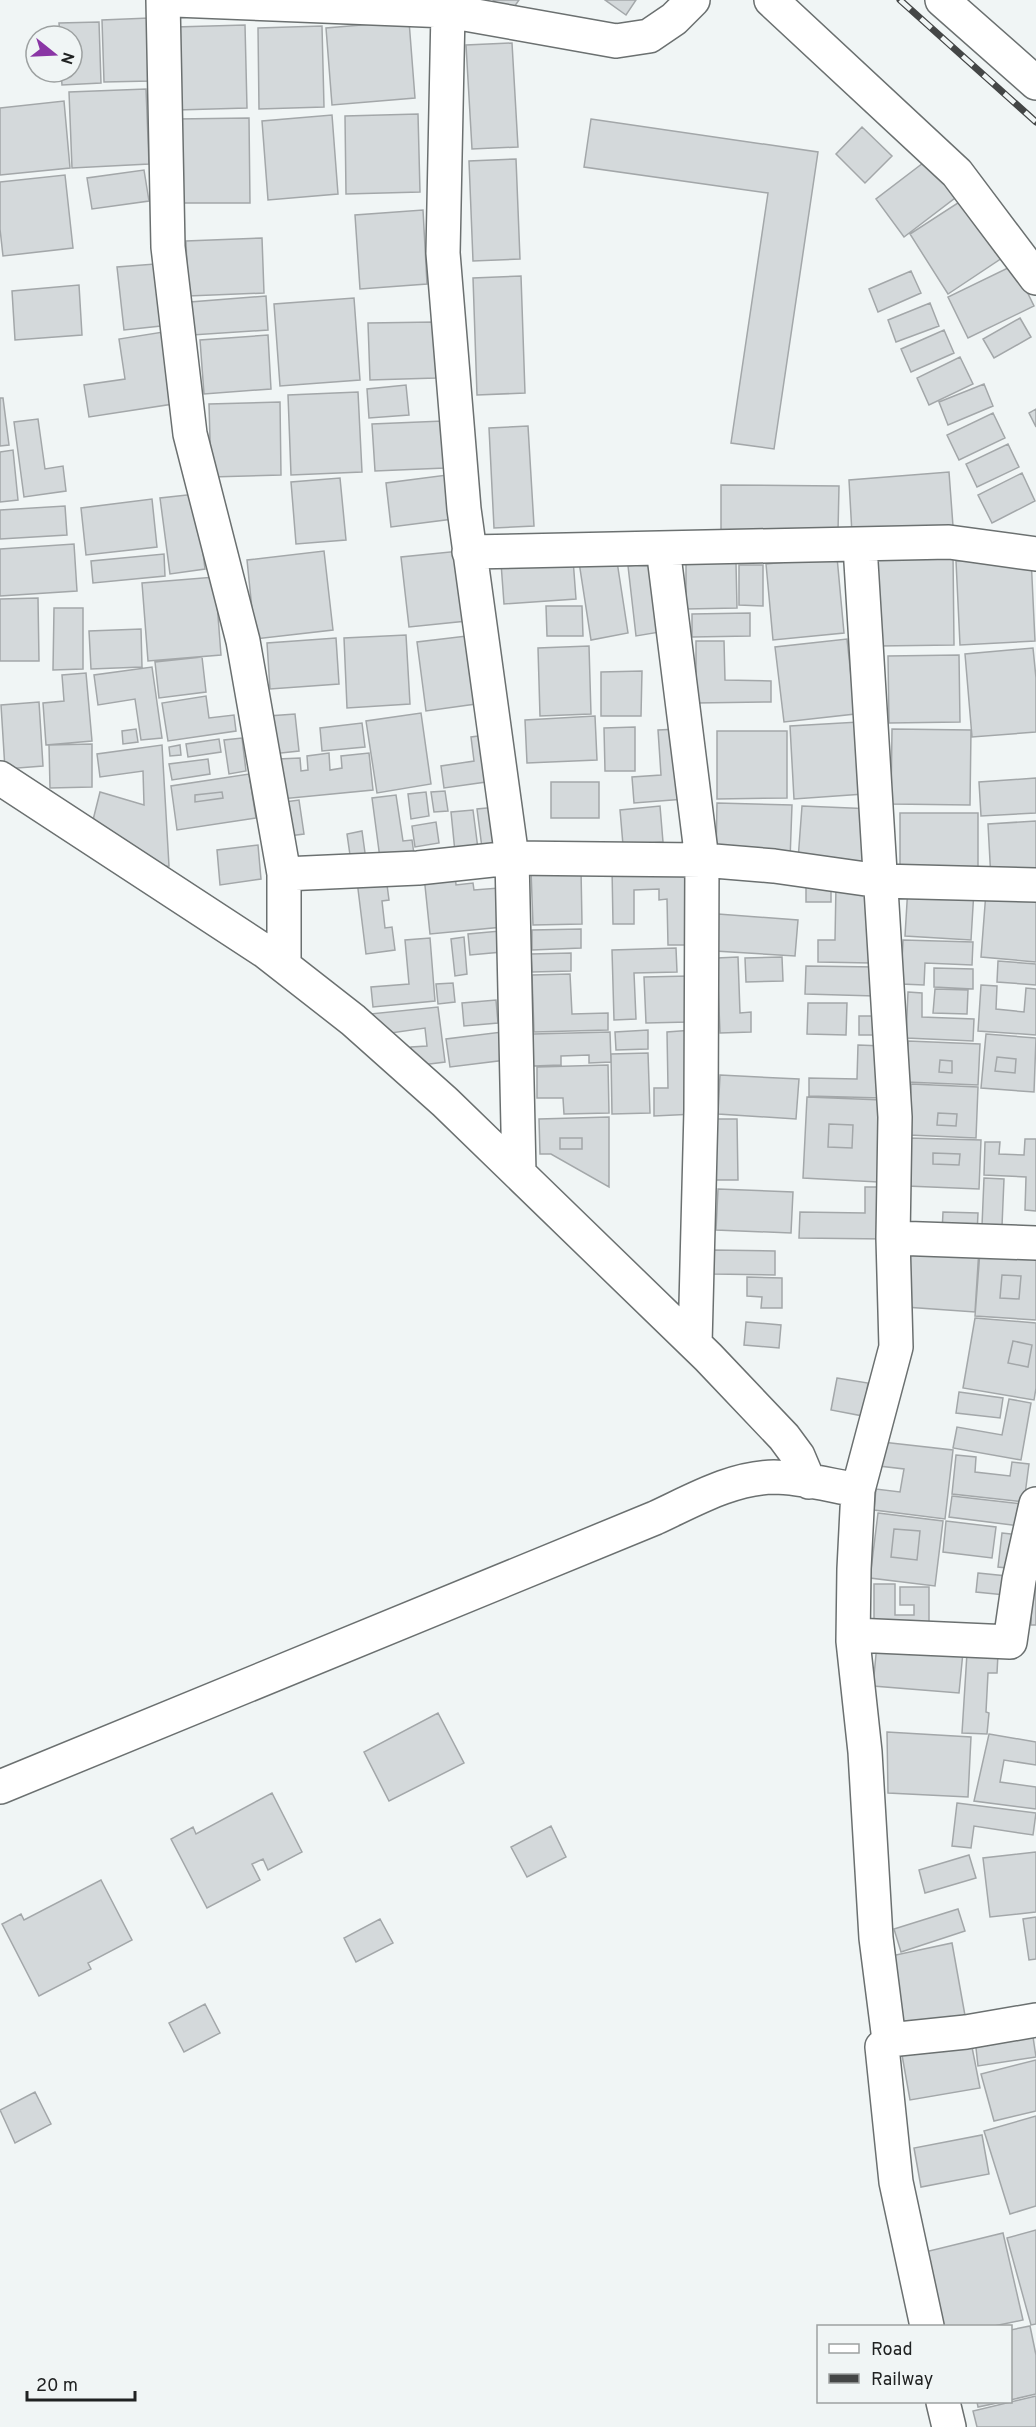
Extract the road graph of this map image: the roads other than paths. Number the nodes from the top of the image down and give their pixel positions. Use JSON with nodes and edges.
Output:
{"nodes":[{"id":1,"x":164,"y":0,"type":"edge"},
{"id":2,"x":175,"y":0,"type":"edge"},
{"id":3,"x":693,"y":0,"type":"edge"},
{"id":4,"x":771,"y":0,"type":"edge"},
{"id":5,"x":942,"y":0,"type":"edge"},
{"id":6,"x":448,"y":12,"type":"junction"},
{"id":7,"x":1036,"y":83,"type":"edge"},
{"id":8,"x":1036,"y":278,"type":"edge"},
{"id":9,"x":860,"y":546,"type":"junction"},
{"id":10,"x":663,"y":548,"type":"junction"},
{"id":11,"x":470,"y":552,"type":"junction"},
{"id":12,"x":1036,"y":554,"type":"edge"},
{"id":13,"x":0,"y":778,"type":"edge"},
{"id":14,"x":512,"y":858,"type":"junction"},
{"id":15,"x":702,"y":860,"type":"junction"},
{"id":16,"x":284,"y":874,"type":"junction"},
{"id":17,"x":880,"y":881,"type":"junction"},
{"id":18,"x":1036,"y":885,"type":"edge"},
{"id":19,"x":284,"y":966,"type":"junction"},
{"id":20,"x":519,"y":1173,"type":"junction"},
{"id":21,"x":893,"y":1238,"type":"junction"},
{"id":22,"x":1036,"y":1244,"type":"edge"},
{"id":23,"x":695,"y":1344,"type":"junction"},
{"id":24,"x":809,"y":1482,"type":"junction"},
{"id":25,"x":858,"y":1490,"type":"junction"},
{"id":26,"x":1036,"y":1504,"type":"edge"},
{"id":27,"x":854,"y":1635,"type":"junction"},
{"id":28,"x":1023,"y":1642,"type":"edge"},
{"id":29,"x":0,"y":1787,"type":"edge"},
{"id":30,"x":1036,"y":2020,"type":"edge"},
{"id":31,"x":889,"y":2040,"type":"junction"},
{"id":32,"x":927,"y":2325,"type":"edge"},
{"id":33,"x":943,"y":2403,"type":"edge"},
{"id":34,"x":949,"y":2427,"type":"edge"}],
"edges":[{"from":1,"to":16,"type":"street"},
{"from":2,"to":6,"type":"street"},
{"from":3,"to":6,"type":"street"},
{"from":4,"to":8,"type":"street"},
{"from":5,"to":7,"type":"street"},
{"from":6,"to":11,"type":"street"},
{"from":9,"to":10,"type":"street"},
{"from":9,"to":12,"type":"street"},
{"from":9,"to":17,"type":"street"},
{"from":10,"to":11,"type":"street"},
{"from":10,"to":15,"type":"street"},
{"from":11,"to":14,"type":"street"},
{"from":13,"to":19,"type":"street"},
{"from":14,"to":15,"type":"street"},
{"from":14,"to":16,"type":"street"},
{"from":14,"to":20,"type":"street"},
{"from":15,"to":17,"type":"street"},
{"from":15,"to":23,"type":"street"},
{"from":16,"to":19,"type":"street"},
{"from":17,"to":18,"type":"street"},
{"from":17,"to":21,"type":"street"},
{"from":19,"to":20,"type":"street"},
{"from":20,"to":23,"type":"street"},
{"from":21,"to":22,"type":"street"},
{"from":21,"to":25,"type":"street"},
{"from":23,"to":24,"type":"street"},
{"from":24,"to":25,"type":"street"},
{"from":24,"to":29,"type":"street"},
{"from":25,"to":27,"type":"street"},
{"from":26,"to":28,"type":"street"},
{"from":27,"to":28,"type":"street"},
{"from":27,"to":31,"type":"street"},
{"from":30,"to":31,"type":"street"},
{"from":31,"to":32,"type":"street"},
{"from":33,"to":34,"type":"street"}]}
